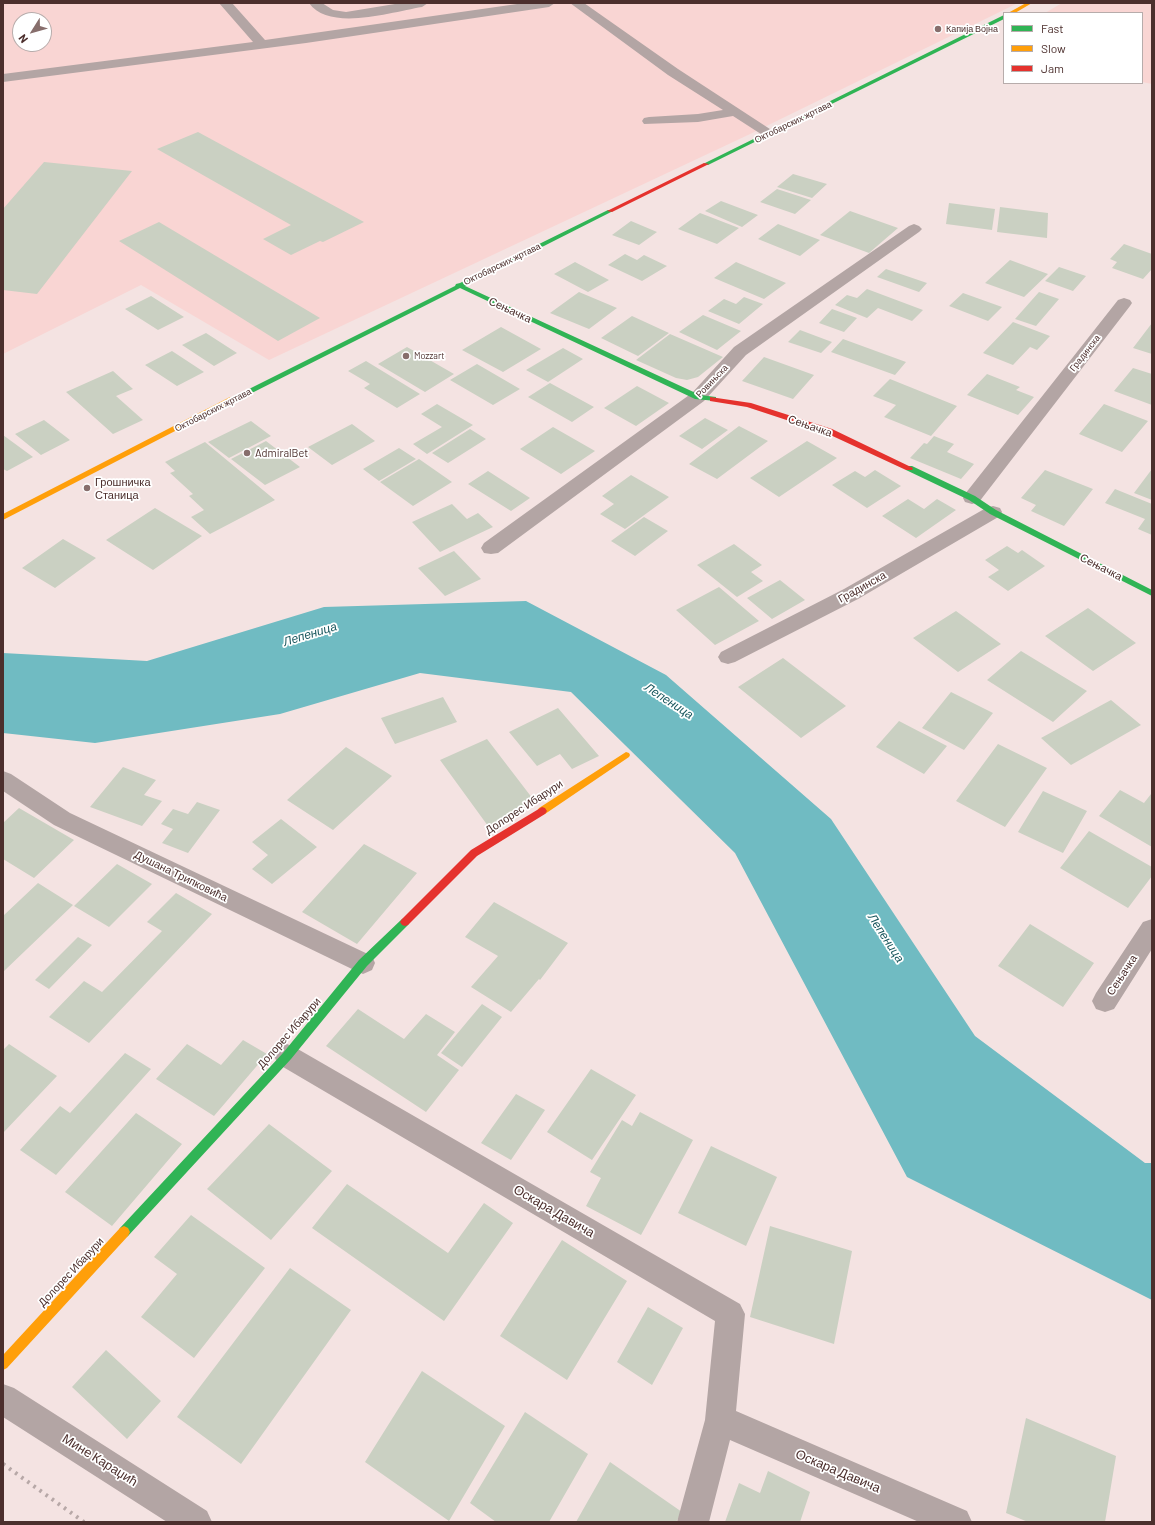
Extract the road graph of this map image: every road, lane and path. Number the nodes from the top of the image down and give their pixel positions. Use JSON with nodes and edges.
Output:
{"nodes":[{"id":1,"x":225,"y":3,"type":"edge"},
{"id":2,"x":315,"y":3,"type":"edge"},
{"id":3,"x":422,"y":3,"type":"edge"},
{"id":4,"x":549,"y":3,"type":"edge"},
{"id":5,"x":576,"y":3,"type":"edge"},
{"id":6,"x":1030,"y":3,"type":"edge"},
{"id":7,"x":452,"y":4,"type":"dead end"},
{"id":8,"x":1013,"y":12,"type":"edge"},
{"id":9,"x":464,"y":16,"type":"junction"},
{"id":10,"x":1003,"y":17,"type":"edge"},
{"id":11,"x":262,"y":45,"type":"junction"},
{"id":12,"x":3,"y":78,"type":"edge"},
{"id":13,"x":735,"y":112,"type":"junction"},
{"id":14,"x":649,"y":121,"type":"dead end"},
{"id":15,"x":769,"y":133,"type":"junction"},
{"id":16,"x":914,"y":229,"type":"dead end"},
{"id":17,"x":458,"y":286,"type":"junction"},
{"id":18,"x":1124,"y":303,"type":"dead end"},
{"id":19,"x":698,"y":397,"type":"junction"},
{"id":20,"x":972,"y":498,"type":"junction"},
{"id":21,"x":993,"y":512,"type":"junction"},
{"id":22,"x":3,"y":517,"type":"edge"},
{"id":23,"x":491,"y":548,"type":"dead end"},
{"id":24,"x":1152,"y":593,"type":"edge"},
{"id":25,"x":728,"y":657,"type":"dead end"},
{"id":26,"x":626,"y":755,"type":"dead end"},
{"id":27,"x":3,"y":780,"type":"edge"},
{"id":28,"x":1152,"y":929,"type":"edge"},
{"id":29,"x":363,"y":963,"type":"junction"},
{"id":30,"x":1105,"y":1001,"type":"dead end"},
{"id":31,"x":287,"y":1056,"type":"junction"},
{"id":32,"x":3,"y":1364,"type":"edge"},
{"id":33,"x":3,"y":1399,"type":"edge"},
{"id":34,"x":720,"y":1420,"type":"junction"},
{"id":35,"x":196,"y":1522,"type":"edge"},
{"id":36,"x":693,"y":1522,"type":"edge"},
{"id":37,"x":956,"y":1522,"type":"edge"}],
"edges":[{"from":1,"to":11,"type":"street"},
{"from":2,"to":3,"type":"street"},
{"from":4,"to":9,"type":"street"},
{"from":5,"to":13,"type":"street"},
{"from":6,"to":8,"type":"street"},
{"from":7,"to":9,"type":"street"},
{"from":9,"to":11,"type":"street"},
{"from":10,"to":15,"type":"street","name":"Октобарских жртава"},
{"from":11,"to":12,"type":"street"},
{"from":13,"to":14,"type":"street"},
{"from":13,"to":15,"type":"street"},
{"from":15,"to":17,"type":"street","name":"Октобарских жртава"},
{"from":16,"to":19,"type":"street","name":"Ровињска"},
{"from":17,"to":19,"type":"street","name":"Сењачка"},
{"from":17,"to":22,"type":"street","name":"Октобарских жртава"},
{"from":18,"to":20,"type":"street","name":"Градинска"},
{"from":19,"to":20,"type":"street","name":"Сењачка"},
{"from":19,"to":23,"type":"street","name":"Ровињска"},
{"from":20,"to":21,"type":"street","name":"Сењачка"},
{"from":21,"to":24,"type":"street","name":"Сењачка"},
{"from":21,"to":25,"type":"street","name":"Градинска"},
{"from":26,"to":29,"type":"street","name":"Долорес Ибарури"},
{"from":27,"to":29,"type":"street","name":"Душана Трипковића"},
{"from":28,"to":30,"type":"street","name":"Сењачка"},
{"from":29,"to":31,"type":"street","name":"Долорес Ибарури"},
{"from":31,"to":32,"type":"street","name":"Долорес Ибарури"},
{"from":31,"to":34,"type":"street","name":"Оскара Давича"},
{"from":33,"to":35,"type":"street","name":"Мине Караџић"},
{"from":34,"to":36,"type":"street","name":"Оскара Давича"},
{"from":34,"to":37,"type":"street","name":"Оскара Давича"}]}
